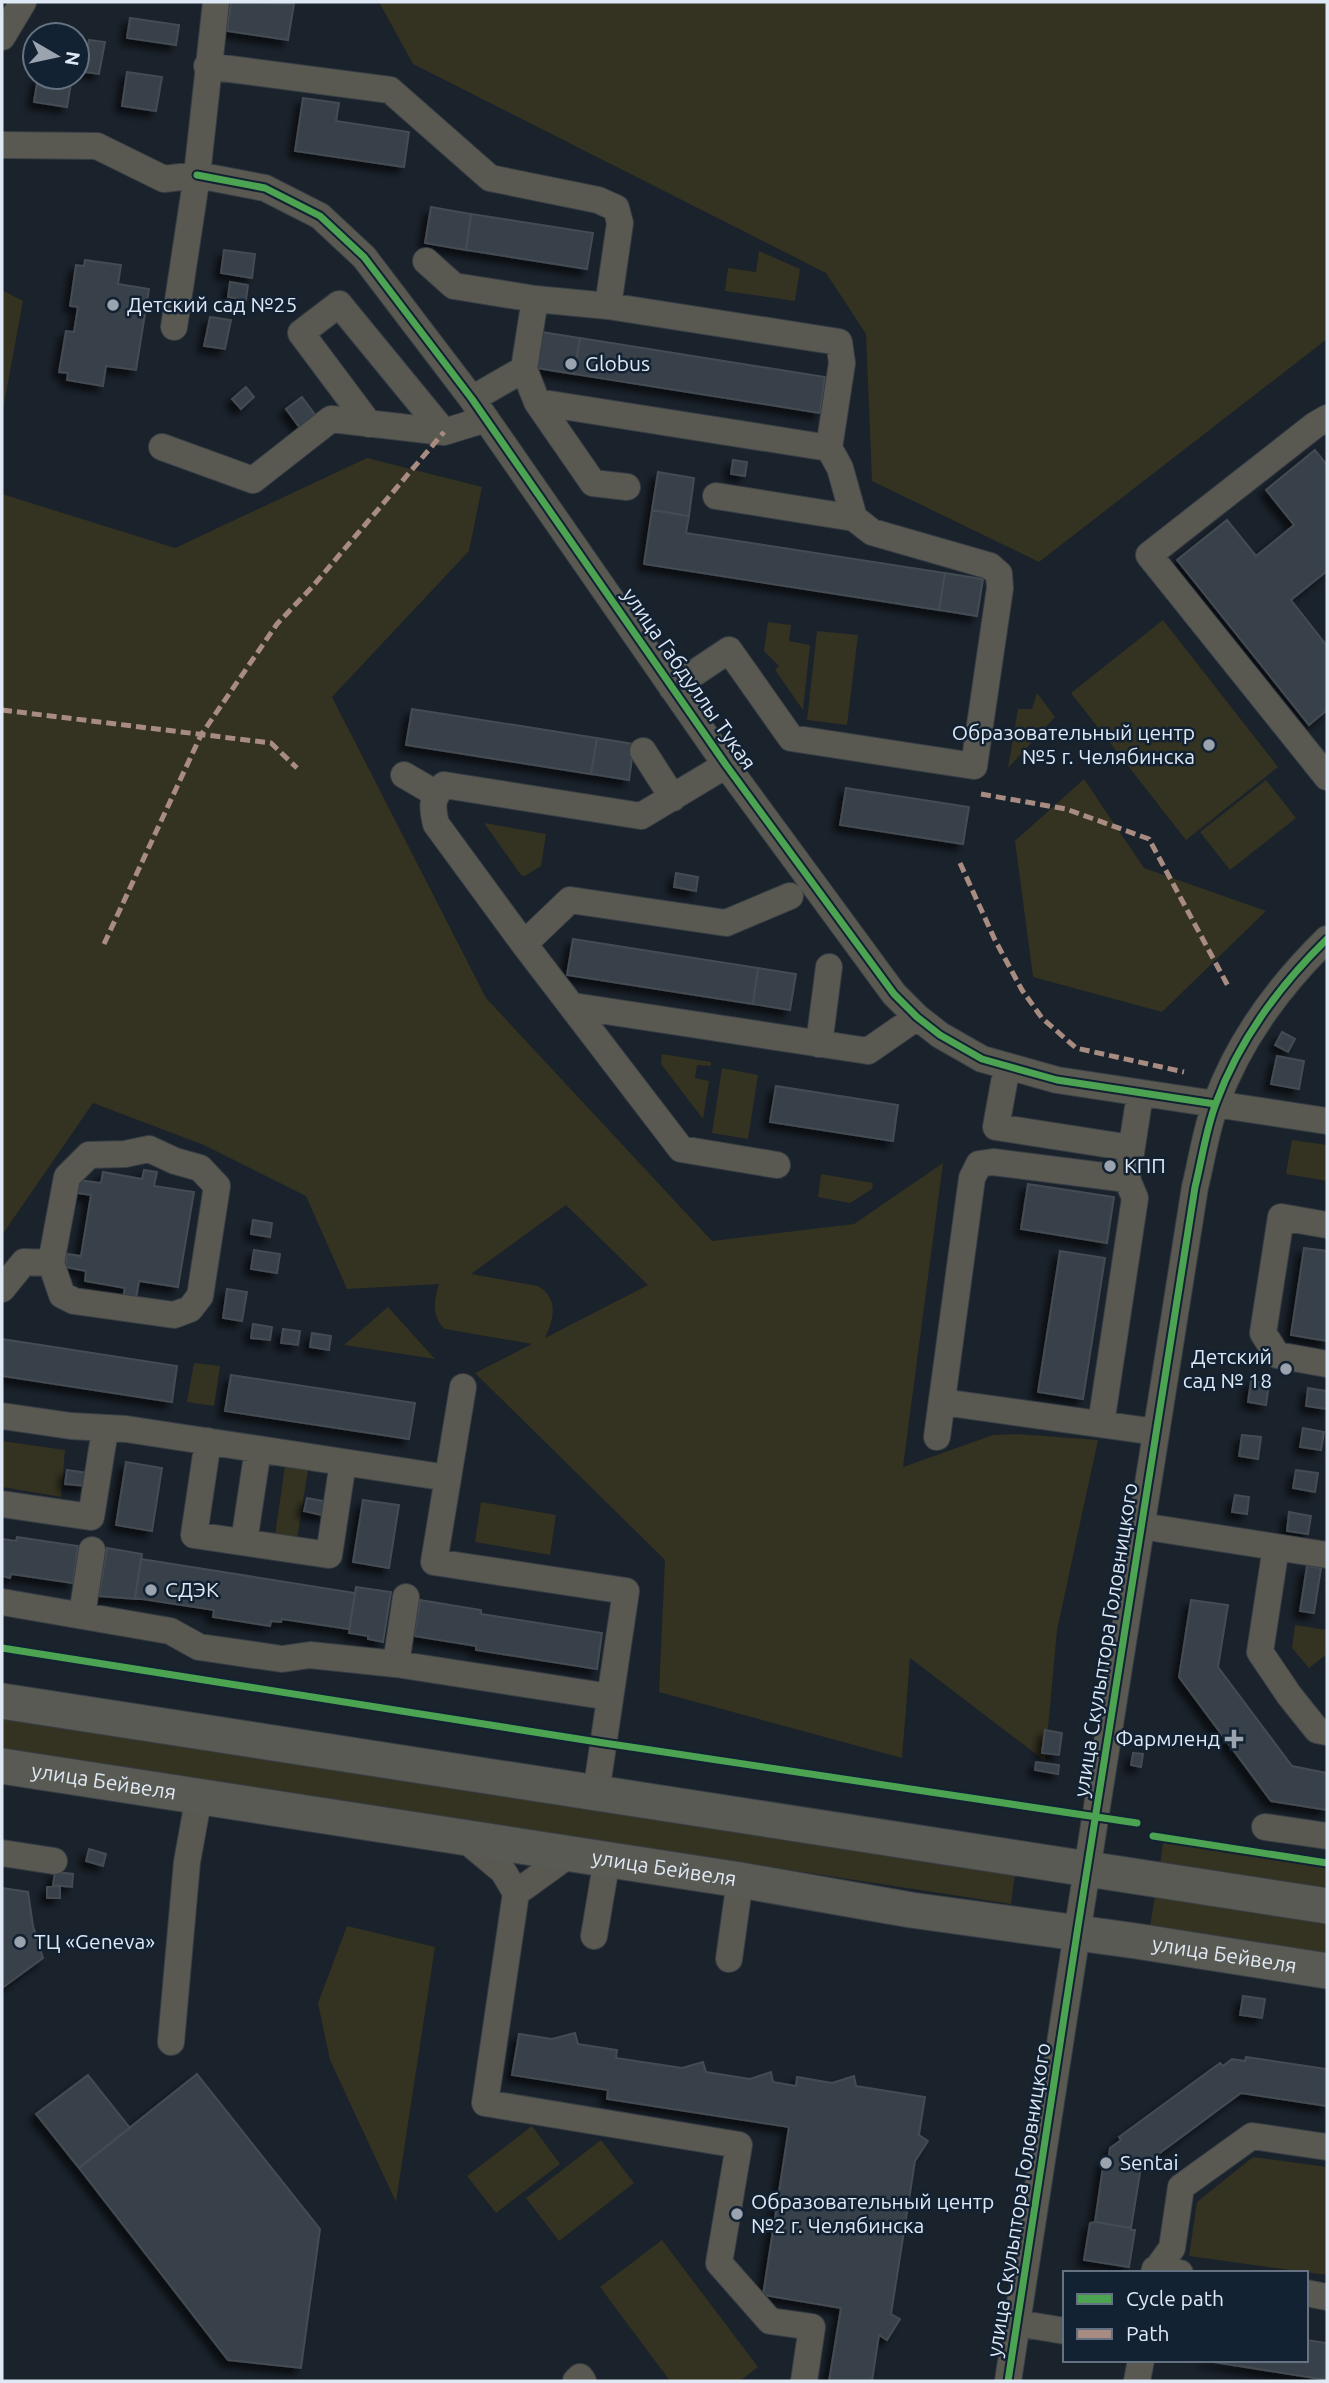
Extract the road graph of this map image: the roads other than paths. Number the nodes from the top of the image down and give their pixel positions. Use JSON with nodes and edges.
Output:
{"nodes":[{"id":1,"x":23,"y":2,"type":"edge"},
{"id":2,"x":216,"y":2,"type":"edge"},
{"id":3,"x":2,"y":37,"type":"edge"},
{"id":4,"x":207,"y":66,"type":"junction"},
{"id":5,"x":2,"y":145,"type":"edge"},
{"id":6,"x":197,"y":175,"type":"junction"},
{"id":7,"x":426,"y":261,"type":"dead end"},
{"id":8,"x":535,"y":299,"type":"junction"},
{"id":9,"x":608,"y":306,"type":"junction"},
{"id":10,"x":174,"y":327,"type":"dead end"},
{"id":11,"x":524,"y":369,"type":"junction"},
{"id":12,"x":537,"y":402,"type":"junction"},
{"id":13,"x":479,"y":409,"type":"junction"},
{"id":14,"x":369,"y":424,"type":"junction"},
{"id":15,"x":1323,"y":428,"type":"edge"},
{"id":16,"x":444,"y":432,"type":"junction"},
{"id":17,"x":162,"y":447,"type":"dead end"},
{"id":18,"x":829,"y":448,"type":"junction"},
{"id":19,"x":627,"y":486,"type":"dead end"},
{"id":20,"x":716,"y":496,"type":"dead end"},
{"id":21,"x":854,"y":518,"type":"junction"},
{"id":22,"x":672,"y":688,"type":"junction"},
{"id":23,"x":1317,"y":744,"type":"edge"},
{"id":24,"x":643,"y":751,"type":"dead end"},
{"id":25,"x":726,"y":765,"type":"junction"},
{"id":26,"x":404,"y":775,"type":"dead end"},
{"id":27,"x":1327,"y":776,"type":"edge"},
{"id":28,"x":435,"y":793,"type":"junction"},
{"id":29,"x":673,"y":798,"type":"junction"},
{"id":30,"x":790,"y":896,"type":"dead end"},
{"id":31,"x":1327,"y":939,"type":"edge"},
{"id":32,"x":524,"y":944,"type":"junction"},
{"id":33,"x":830,"y":967,"type":"dead end"},
{"id":34,"x":573,"y":1006,"type":"junction"},
{"id":35,"x":917,"y":1017,"type":"junction"},
{"id":36,"x":819,"y":1044,"type":"junction"},
{"id":37,"x":1007,"y":1066,"type":"junction"},
{"id":38,"x":1140,"y":1094,"type":"junction"},
{"id":39,"x":1215,"y":1104,"type":"junction"},
{"id":40,"x":1327,"y":1121,"type":"edge"},
{"id":41,"x":1131,"y":1148,"type":"junction"},
{"id":42,"x":777,"y":1165,"type":"dead end"},
{"id":43,"x":1127,"y":1179,"type":"junction"},
{"id":44,"x":1327,"y":1224,"type":"edge"},
{"id":45,"x":51,"y":1264,"type":"junction"},
{"id":46,"x":2,"y":1289,"type":"edge"},
{"id":47,"x":1327,"y":1364,"type":"edge"},
{"id":48,"x":463,"y":1387,"type":"dead end"},
{"id":49,"x":942,"y":1402,"type":"junction"},
{"id":50,"x":2,"y":1416,"type":"edge"},
{"id":51,"x":1101,"y":1424,"type":"junction"},
{"id":52,"x":105,"y":1430,"type":"junction"},
{"id":53,"x":1156,"y":1432,"type":"junction"},
{"id":54,"x":937,"y":1437,"type":"dead end"},
{"id":55,"x":208,"y":1441,"type":"junction"},
{"id":56,"x":258,"y":1450,"type":"junction"},
{"id":57,"x":343,"y":1462,"type":"junction"},
{"id":58,"x":448,"y":1478,"type":"junction"},
{"id":59,"x":2,"y":1504,"type":"edge"},
{"id":60,"x":1141,"y":1526,"type":"junction"},
{"id":61,"x":244,"y":1542,"type":"junction"},
{"id":62,"x":1276,"y":1547,"type":"junction"},
{"id":63,"x":92,"y":1550,"type":"dead end"},
{"id":64,"x":1327,"y":1555,"type":"edge"},
{"id":65,"x":405,"y":1597,"type":"dead end"},
{"id":66,"x":2,"y":1602,"type":"edge"},
{"id":67,"x":82,"y":1615,"type":"junction"},
{"id":68,"x":396,"y":1664,"type":"junction"},
{"id":69,"x":610,"y":1697,"type":"junction"},
{"id":70,"x":2,"y":1701,"type":"edge"},
{"id":71,"x":1327,"y":1732,"type":"edge"},
{"id":72,"x":2,"y":1766,"type":"edge"},
{"id":73,"x":596,"y":1793,"type":"junction"},
{"id":74,"x":199,"y":1796,"type":"junction"},
{"id":75,"x":1265,"y":1827,"type":"dead end"},
{"id":76,"x":1327,"y":1836,"type":"edge"},
{"id":77,"x":462,"y":1837,"type":"junction"},
{"id":78,"x":2,"y":1853,"type":"edge"},
{"id":79,"x":570,"y":1854,"type":"junction"},
{"id":80,"x":607,"y":1859,"type":"junction"},
{"id":81,"x":54,"y":1861,"type":"dead end"},
{"id":82,"x":1087,"y":1869,"type":"junction"},
{"id":83,"x":740,"y":1880,"type":"junction"},
{"id":84,"x":516,"y":1892,"type":"junction"},
{"id":85,"x":1327,"y":1906,"type":"edge"},
{"id":86,"x":1077,"y":1933,"type":"junction"},
{"id":87,"x":594,"y":1936,"type":"dead end"},
{"id":88,"x":729,"y":1959,"type":"dead end"},
{"id":89,"x":1327,"y":1971,"type":"edge"},
{"id":90,"x":171,"y":2042,"type":"dead end"},
{"id":91,"x":1327,"y":2147,"type":"edge"},
{"id":92,"x":1163,"y":2271,"type":"edge"},
{"id":93,"x":1308,"y":2293,"type":"edge"},
{"id":94,"x":1327,"y":2297,"type":"edge"},
{"id":95,"x":1017,"y":2323,"type":"junction"},
{"id":96,"x":1063,"y":2331,"type":"edge"},
{"id":97,"x":1141,"y":2362,"type":"edge"},
{"id":98,"x":576,"y":2381,"type":"edge"},
{"id":99,"x":583,"y":2381,"type":"edge"},
{"id":100,"x":804,"y":2381,"type":"edge"},
{"id":101,"x":1008,"y":2381,"type":"edge"},
{"id":102,"x":1138,"y":2381,"type":"edge"}],
"edges":[{"from":1,"to":3,"type":"street"},
{"from":2,"to":4,"type":"street"},
{"from":4,"to":6,"type":"street"},
{"from":4,"to":9,"type":"street"},
{"from":5,"to":6,"type":"street","name":"улица Габдуллы Тукая"},
{"from":6,"to":10,"type":"street"},
{"from":6,"to":13,"type":"street","name":"улица Габдуллы Тукая"},
{"from":7,"to":8,"type":"street"},
{"from":8,"to":9,"type":"street"},
{"from":8,"to":11,"type":"street"},
{"from":9,"to":18,"type":"street"},
{"from":11,"to":12,"type":"street"},
{"from":11,"to":13,"type":"street"},
{"from":12,"to":18,"type":"street"},
{"from":12,"to":19,"type":"street"},
{"from":13,"to":16,"type":"street"},
{"from":13,"to":22,"type":"street","name":"улица Габдуллы Тукая"},
{"from":14,"to":16,"type":"street"},
{"from":14,"to":16,"type":"street"},
{"from":14,"to":17,"type":"street"},
{"from":15,"to":23,"type":"street"},
{"from":18,"to":21,"type":"street"},
{"from":20,"to":21,"type":"street"},
{"from":21,"to":22,"type":"street"},
{"from":22,"to":25,"type":"street","name":"улица Габдуллы Тукая"},
{"from":23,"to":27,"type":"street"},
{"from":24,"to":29,"type":"street"},
{"from":25,"to":29,"type":"street"},
{"from":25,"to":35,"type":"street","name":"улица Габдуллы Тукая"},
{"from":26,"to":28,"type":"street"},
{"from":28,"to":29,"type":"street"},
{"from":28,"to":32,"type":"street"},
{"from":30,"to":32,"type":"street"},
{"from":31,"to":39,"type":"street","name":"улица Скульптора Головницкого"},
{"from":32,"to":34,"type":"street"},
{"from":33,"to":36,"type":"street"},
{"from":34,"to":36,"type":"street"},
{"from":34,"to":42,"type":"street"},
{"from":35,"to":36,"type":"street"},
{"from":35,"to":37,"type":"street","name":"улица Габдуллы Тукая"},
{"from":37,"to":38,"type":"street","name":"улица Габдуллы Тукая"},
{"from":37,"to":41,"type":"street"},
{"from":38,"to":39,"type":"street","name":"улица Габдуллы Тукая"},
{"from":38,"to":41,"type":"street"},
{"from":39,"to":40,"type":"street","name":"улица Габдуллы Тукая"},
{"from":39,"to":53,"type":"street","name":"улица Скульптора Головницкого"},
{"from":41,"to":43,"type":"street"},
{"from":43,"to":49,"type":"street"},
{"from":43,"to":51,"type":"street"},
{"from":44,"to":47,"type":"street"},
{"from":45,"to":45,"type":"street"},
{"from":45,"to":46,"type":"street"},
{"from":48,"to":58,"type":"street"},
{"from":49,"to":51,"type":"street"},
{"from":49,"to":54,"type":"street"},
{"from":50,"to":52,"type":"street"},
{"from":51,"to":53,"type":"street"},
{"from":52,"to":55,"type":"street"},
{"from":52,"to":59,"type":"street"},
{"from":53,"to":60,"type":"street","name":"улица Скульптора Головницкого"},
{"from":55,"to":56,"type":"street"},
{"from":55,"to":61,"type":"street"},
{"from":56,"to":57,"type":"street"},
{"from":56,"to":61,"type":"street"},
{"from":57,"to":58,"type":"street"},
{"from":57,"to":61,"type":"street"},
{"from":58,"to":69,"type":"street"},
{"from":60,"to":62,"type":"street"},
{"from":60,"to":82,"type":"street","name":"улица Скульптора Головницкого"},
{"from":62,"to":64,"type":"street"},
{"from":62,"to":71,"type":"street"},
{"from":63,"to":67,"type":"street"},
{"from":65,"to":68,"type":"street"},
{"from":66,"to":67,"type":"street"},
{"from":67,"to":68,"type":"street"},
{"from":68,"to":69,"type":"street"},
{"from":69,"to":73,"type":"street"},
{"from":70,"to":73,"type":"main road"},
{"from":72,"to":74,"type":"main road","name":"улица Бейвеля"},
{"from":73,"to":82,"type":"main road"},
{"from":74,"to":77,"type":"main road","name":"улица Бейвеля"},
{"from":74,"to":90,"type":"street"},
{"from":75,"to":76,"type":"street"},
{"from":77,"to":79,"type":"main road","name":"улица Бейвеля"},
{"from":77,"to":84,"type":"street"},
{"from":78,"to":81,"type":"street"},
{"from":79,"to":80,"type":"main road","name":"улица Бейвеля"},
{"from":79,"to":84,"type":"street"},
{"from":80,"to":83,"type":"main road","name":"улица Бейвеля"},
{"from":80,"to":87,"type":"street"},
{"from":82,"to":85,"type":"main road"},
{"from":82,"to":86,"type":"street","name":"улица Скульптора Головницкого"},
{"from":83,"to":86,"type":"main road","name":"улица Бейвеля"},
{"from":83,"to":88,"type":"street"},
{"from":84,"to":100,"type":"street"},
{"from":86,"to":89,"type":"main road","name":"улица Бейвеля"},
{"from":86,"to":95,"type":"street","name":"улица Скульптора Головницкого"},
{"from":91,"to":92,"type":"street"},
{"from":93,"to":94,"type":"street"},
{"from":95,"to":96,"type":"street"},
{"from":95,"to":101,"type":"street","name":"улица Скульптора Головницкого"},
{"from":97,"to":102,"type":"street"},
{"from":98,"to":99,"type":"street"}]}
